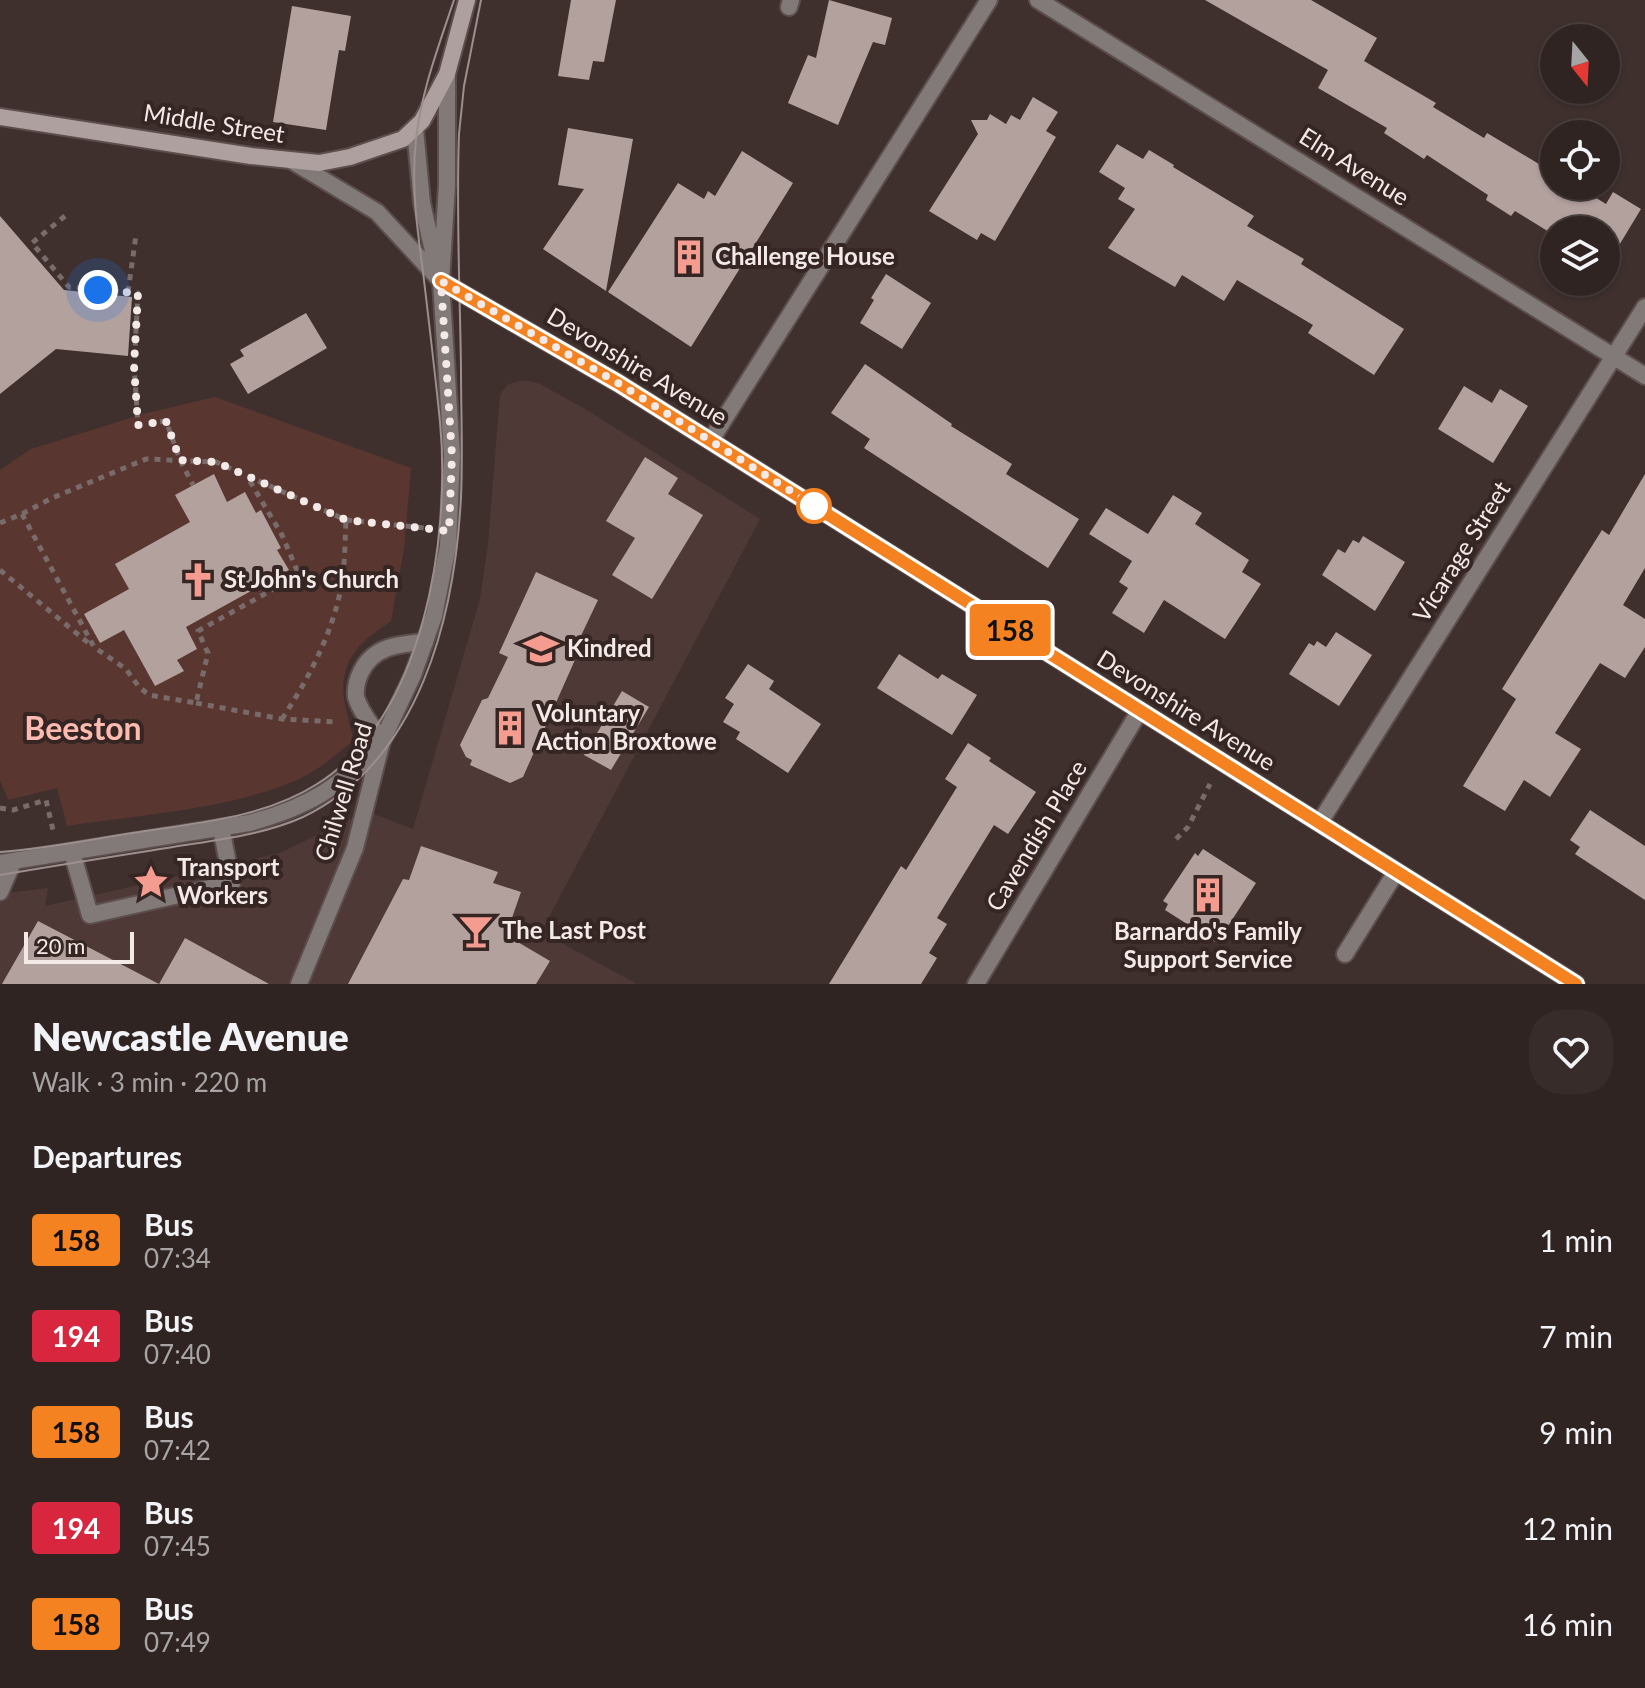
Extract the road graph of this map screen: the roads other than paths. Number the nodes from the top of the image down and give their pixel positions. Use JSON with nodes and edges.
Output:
{"nodes":[{"id":1,"x":467,"y":0,"type":"edge"},
{"id":2,"x":989,"y":0,"type":"edge"},
{"id":3,"x":1038,"y":0,"type":"edge"},
{"id":4,"x":447,"y":74,"type":"junction"},
{"id":5,"x":0,"y":117,"type":"edge"},
{"id":6,"x":415,"y":129,"type":"junction"},
{"id":7,"x":292,"y":161,"type":"junction"},
{"id":8,"x":441,"y":281,"type":"junction"},
{"id":9,"x":1645,"y":307,"type":"edge"},
{"id":10,"x":1614,"y":357,"type":"junction"},
{"id":11,"x":1645,"y":376,"type":"edge"},
{"id":12,"x":711,"y":440,"type":"junction"},
{"id":13,"x":425,"y":642,"type":"junction"},
{"id":14,"x":1139,"y":712,"type":"junction"},
{"id":15,"x":382,"y":741,"type":"junction"},
{"id":16,"x":1320,"y":822,"type":"junction"},
{"id":17,"x":221,"y":828,"type":"junction"},
{"id":18,"x":66,"y":853,"type":"junction"},
{"id":19,"x":6,"y":863,"type":"edge"},
{"id":20,"x":1396,"y":872,"type":"junction"},
{"id":21,"x":0,"y":892,"type":"edge"},
{"id":22,"x":1345,"y":954,"type":"dead end"},
{"id":23,"x":299,"y":984,"type":"edge"},
{"id":24,"x":976,"y":984,"type":"edge"},
{"id":25,"x":1576,"y":984,"type":"edge"}],
"edges":[{"from":1,"to":4,"type":"main road","name":"Chilwell Road"},
{"from":2,"to":12,"type":"street"},
{"from":3,"to":10,"type":"street","name":"Elm Avenue"},
{"from":4,"to":6,"type":"main road","name":"Chilwell Road"},
{"from":4,"to":8,"type":"street","name":"Chilwell Road"},
{"from":5,"to":7,"type":"main road","name":"Middle Street"},
{"from":6,"to":7,"type":"main road","name":"Middle Street"},
{"from":6,"to":8,"type":"street","name":"Chilwell Road"},
{"from":7,"to":8,"type":"street"},
{"from":8,"to":12,"type":"street","name":"Devonshire Avenue"},
{"from":8,"to":13,"type":"street","name":"Chilwell Road"},
{"from":9,"to":10,"type":"street","name":"Vicarage Street"},
{"from":10,"to":11,"type":"street","name":"Elm Avenue"},
{"from":10,"to":16,"type":"street","name":"Vicarage Street"},
{"from":12,"to":14,"type":"street","name":"Devonshire Avenue"},
{"from":13,"to":15,"type":"street","name":"Chilwell Road"},
{"from":13,"to":15,"type":"street"},
{"from":14,"to":16,"type":"street","name":"Devonshire Avenue"},
{"from":14,"to":24,"type":"street","name":"Cavendish Place"},
{"from":15,"to":17,"type":"street"},
{"from":15,"to":23,"type":"street","name":"Chilwell Road"},
{"from":16,"to":20,"type":"street","name":"Devonshire Avenue"},
{"from":17,"to":18,"type":"street"},
{"from":17,"to":18,"type":"street"},
{"from":18,"to":19,"type":"street"},
{"from":19,"to":21,"type":"street"},
{"from":20,"to":22,"type":"street"},
{"from":20,"to":25,"type":"street","name":"Devonshire Avenue"}]}
